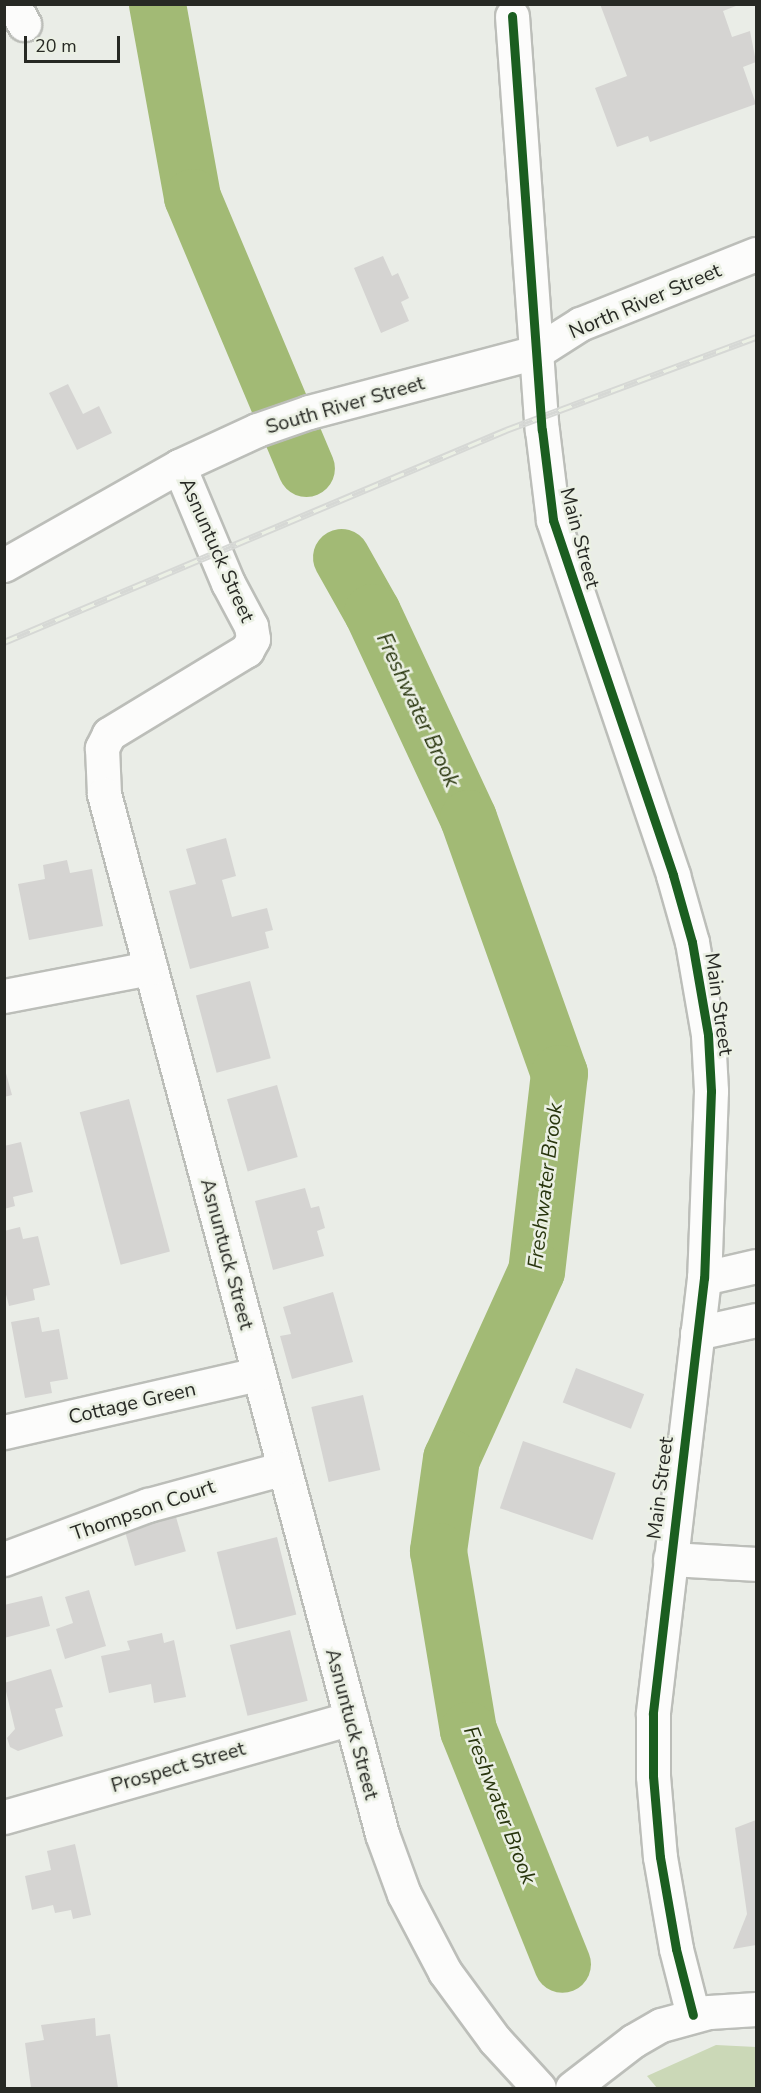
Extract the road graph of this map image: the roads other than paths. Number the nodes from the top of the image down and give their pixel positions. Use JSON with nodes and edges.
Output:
{"nodes":[{"id":1,"x":512,"y":16,"type":"dead end"},
{"id":2,"x":756,"y":254,"type":"edge"},
{"id":3,"x":537,"y":352,"type":"junction"},
{"id":4,"x":179,"y":466,"type":"junction"},
{"id":5,"x":4,"y":565,"type":"edge"},
{"id":6,"x":150,"y":968,"type":"junction"},
{"id":7,"x":4,"y":996,"type":"edge"},
{"id":8,"x":756,"y":1266,"type":"edge"},
{"id":9,"x":704,"y":1278,"type":"junction"},
{"id":10,"x":756,"y":1320,"type":"edge"},
{"id":11,"x":698,"y":1333,"type":"junction"},
{"id":12,"x":258,"y":1374,"type":"junction"},
{"id":13,"x":4,"y":1432,"type":"edge"},
{"id":14,"x":284,"y":1468,"type":"junction"},
{"id":15,"x":4,"y":1559,"type":"edge"},
{"id":16,"x":669,"y":1559,"type":"junction"},
{"id":17,"x":756,"y":1564,"type":"edge"},
{"id":18,"x":351,"y":1718,"type":"junction"},
{"id":19,"x":4,"y":1817,"type":"edge"},
{"id":20,"x":756,"y":2009,"type":"edge"},
{"id":21,"x":693,"y":2015,"type":"junction"},
{"id":22,"x":539,"y":2088,"type":"edge"},
{"id":23,"x":572,"y":2088,"type":"edge"}],
"edges":[{"from":1,"to":3,"type":"street","name":"Main Street"},
{"from":2,"to":3,"type":"street","name":"North River Street"},
{"from":3,"to":4,"type":"street","name":"South River Street"},
{"from":3,"to":9,"type":"street","name":"Main Street"},
{"from":4,"to":5,"type":"street","name":"South River Street"},
{"from":4,"to":6,"type":"street","name":"Asnuntuck Street"},
{"from":6,"to":7,"type":"street"},
{"from":6,"to":12,"type":"street","name":"Asnuntuck Street"},
{"from":8,"to":9,"type":"street"},
{"from":9,"to":11,"type":"street","name":"Main Street"},
{"from":10,"to":11,"type":"street"},
{"from":11,"to":16,"type":"street","name":"Main Street"},
{"from":12,"to":13,"type":"street","name":"Cottage Green"},
{"from":12,"to":14,"type":"street","name":"Asnuntuck Street"},
{"from":14,"to":15,"type":"street","name":"Thompson Court"},
{"from":14,"to":18,"type":"street","name":"Asnuntuck Street"},
{"from":16,"to":17,"type":"street"},
{"from":16,"to":21,"type":"street","name":"Main Street"},
{"from":18,"to":19,"type":"street","name":"Prospect Street"},
{"from":18,"to":22,"type":"street","name":"Asnuntuck Street"},
{"from":20,"to":21,"type":"street"},
{"from":21,"to":23,"type":"street"}]}
